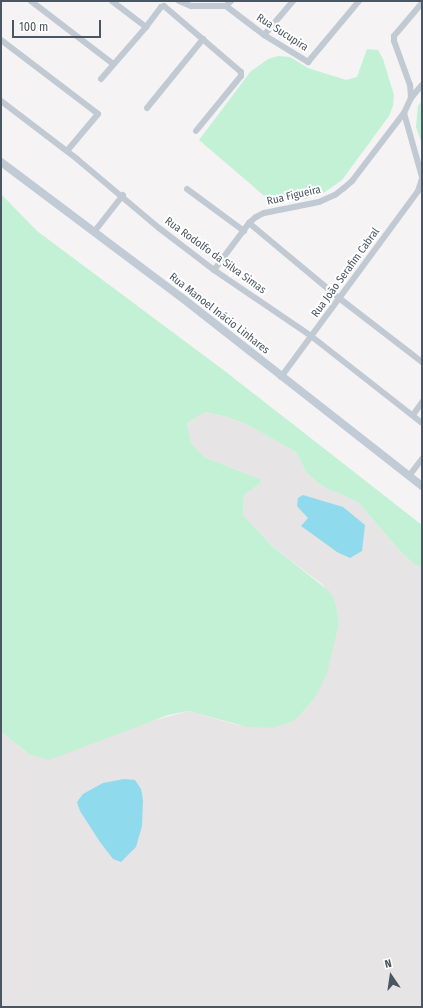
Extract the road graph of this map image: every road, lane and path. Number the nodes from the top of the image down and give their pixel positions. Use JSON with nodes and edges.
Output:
{"nodes":[{"id":1,"x":31,"y":1,"type":"edge"},
{"id":2,"x":112,"y":1,"type":"edge"},
{"id":3,"x":179,"y":1,"type":"edge"},
{"id":4,"x":231,"y":1,"type":"edge"},
{"id":5,"x":293,"y":1,"type":"edge"},
{"id":6,"x":359,"y":1,"type":"edge"},
{"id":7,"x":422,"y":2,"type":"edge"},
{"id":8,"x":226,"y":6,"type":"junction"},
{"id":9,"x":146,"y":27,"type":"junction"},
{"id":10,"x":264,"y":35,"type":"junction"},
{"id":11,"x":203,"y":39,"type":"junction"},
{"id":12,"x":1,"y":40,"type":"edge"},
{"id":13,"x":113,"y":64,"type":"junction"},
{"id":14,"x":101,"y":79,"type":"dead end"},
{"id":15,"x":422,"y":85,"type":"edge"},
{"id":16,"x":411,"y":98,"type":"junction"},
{"id":17,"x":1,"y":100,"type":"edge"},
{"id":18,"x":147,"y":108,"type":"dead end"},
{"id":19,"x":404,"y":113,"type":"junction"},
{"id":20,"x":196,"y":131,"type":"dead end"},
{"id":21,"x":67,"y":151,"type":"junction"},
{"id":22,"x":1,"y":162,"type":"edge"},
{"id":23,"x":422,"y":178,"type":"edge"},
{"id":24,"x":187,"y":189,"type":"dead end"},
{"id":25,"x":123,"y":195,"type":"junction"},
{"id":26,"x":249,"y":223,"type":"junction"},
{"id":27,"x":244,"y":231,"type":"junction"},
{"id":28,"x":94,"y":232,"type":"junction"},
{"id":29,"x":214,"y":270,"type":"junction"},
{"id":30,"x":339,"y":298,"type":"junction"},
{"id":31,"x":311,"y":336,"type":"junction"},
{"id":32,"x":422,"y":362,"type":"edge"},
{"id":33,"x":281,"y":377,"type":"junction"},
{"id":34,"x":422,"y":402,"type":"edge"},
{"id":35,"x":413,"y":415,"type":"junction"},
{"id":36,"x":422,"y":422,"type":"edge"},
{"id":37,"x":422,"y":459,"type":"edge"},
{"id":38,"x":409,"y":476,"type":"junction"},
{"id":39,"x":422,"y":486,"type":"edge"}],
"edges":[{"from":1,"to":13,"type":"street"},
{"from":2,"to":9,"type":"street"},
{"from":3,"to":8,"type":"street"},
{"from":4,"to":8,"type":"street"},
{"from":5,"to":10,"type":"street"},
{"from":6,"to":10,"type":"street","name":"Rua Sucupira"},
{"from":7,"to":16,"type":"street"},
{"from":8,"to":10,"type":"street","name":"Rua Sucupira"},
{"from":9,"to":11,"type":"street"},
{"from":9,"to":13,"type":"street"},
{"from":11,"to":18,"type":"street"},
{"from":11,"to":20,"type":"street"},
{"from":12,"to":21,"type":"street"},
{"from":13,"to":14,"type":"street"},
{"from":15,"to":16,"type":"street","name":"Rua Figueira"},
{"from":16,"to":19,"type":"street","name":"Rua Figueira"},
{"from":17,"to":21,"type":"street","name":"Rua Rodolfo da Silva Simas"},
{"from":19,"to":23,"type":"street","name":"Rua João Serafim Cabral"},
{"from":19,"to":26,"type":"street","name":"Rua Figueira"},
{"from":21,"to":25,"type":"street","name":"Rua Rodolfo da Silva Simas"},
{"from":22,"to":28,"type":"main road","name":"Rua Manoel Inácio Linhares"},
{"from":23,"to":30,"type":"street","name":"Rua João Serafim Cabral"},
{"from":24,"to":27,"type":"street"},
{"from":25,"to":28,"type":"street"},
{"from":25,"to":29,"type":"street","name":"Rua Rodolfo da Silva Simas"},
{"from":26,"to":27,"type":"street","name":"Rua Figueira"},
{"from":26,"to":30,"type":"street"},
{"from":27,"to":29,"type":"street","name":"Rua Figueira"},
{"from":28,"to":33,"type":"main road","name":"Rua Manoel Inácio Linhares"},
{"from":29,"to":31,"type":"street","name":"Rua Rodolfo da Silva Simas"},
{"from":30,"to":31,"type":"street","name":"Rua João Serafim Cabral"},
{"from":30,"to":32,"type":"street"},
{"from":31,"to":33,"type":"street","name":"Rua João Serafim Cabral"},
{"from":31,"to":35,"type":"street","name":"Rua Rodolfo da Silva Simas"},
{"from":33,"to":38,"type":"main road","name":"Rua Manoel Inácio Linhares"},
{"from":34,"to":35,"type":"street"},
{"from":35,"to":36,"type":"street","name":"Rua Rodolfo da Silva Simas"},
{"from":37,"to":38,"type":"street"},
{"from":38,"to":39,"type":"main road","name":"Rua Manoel Inácio Linhares"}]}
